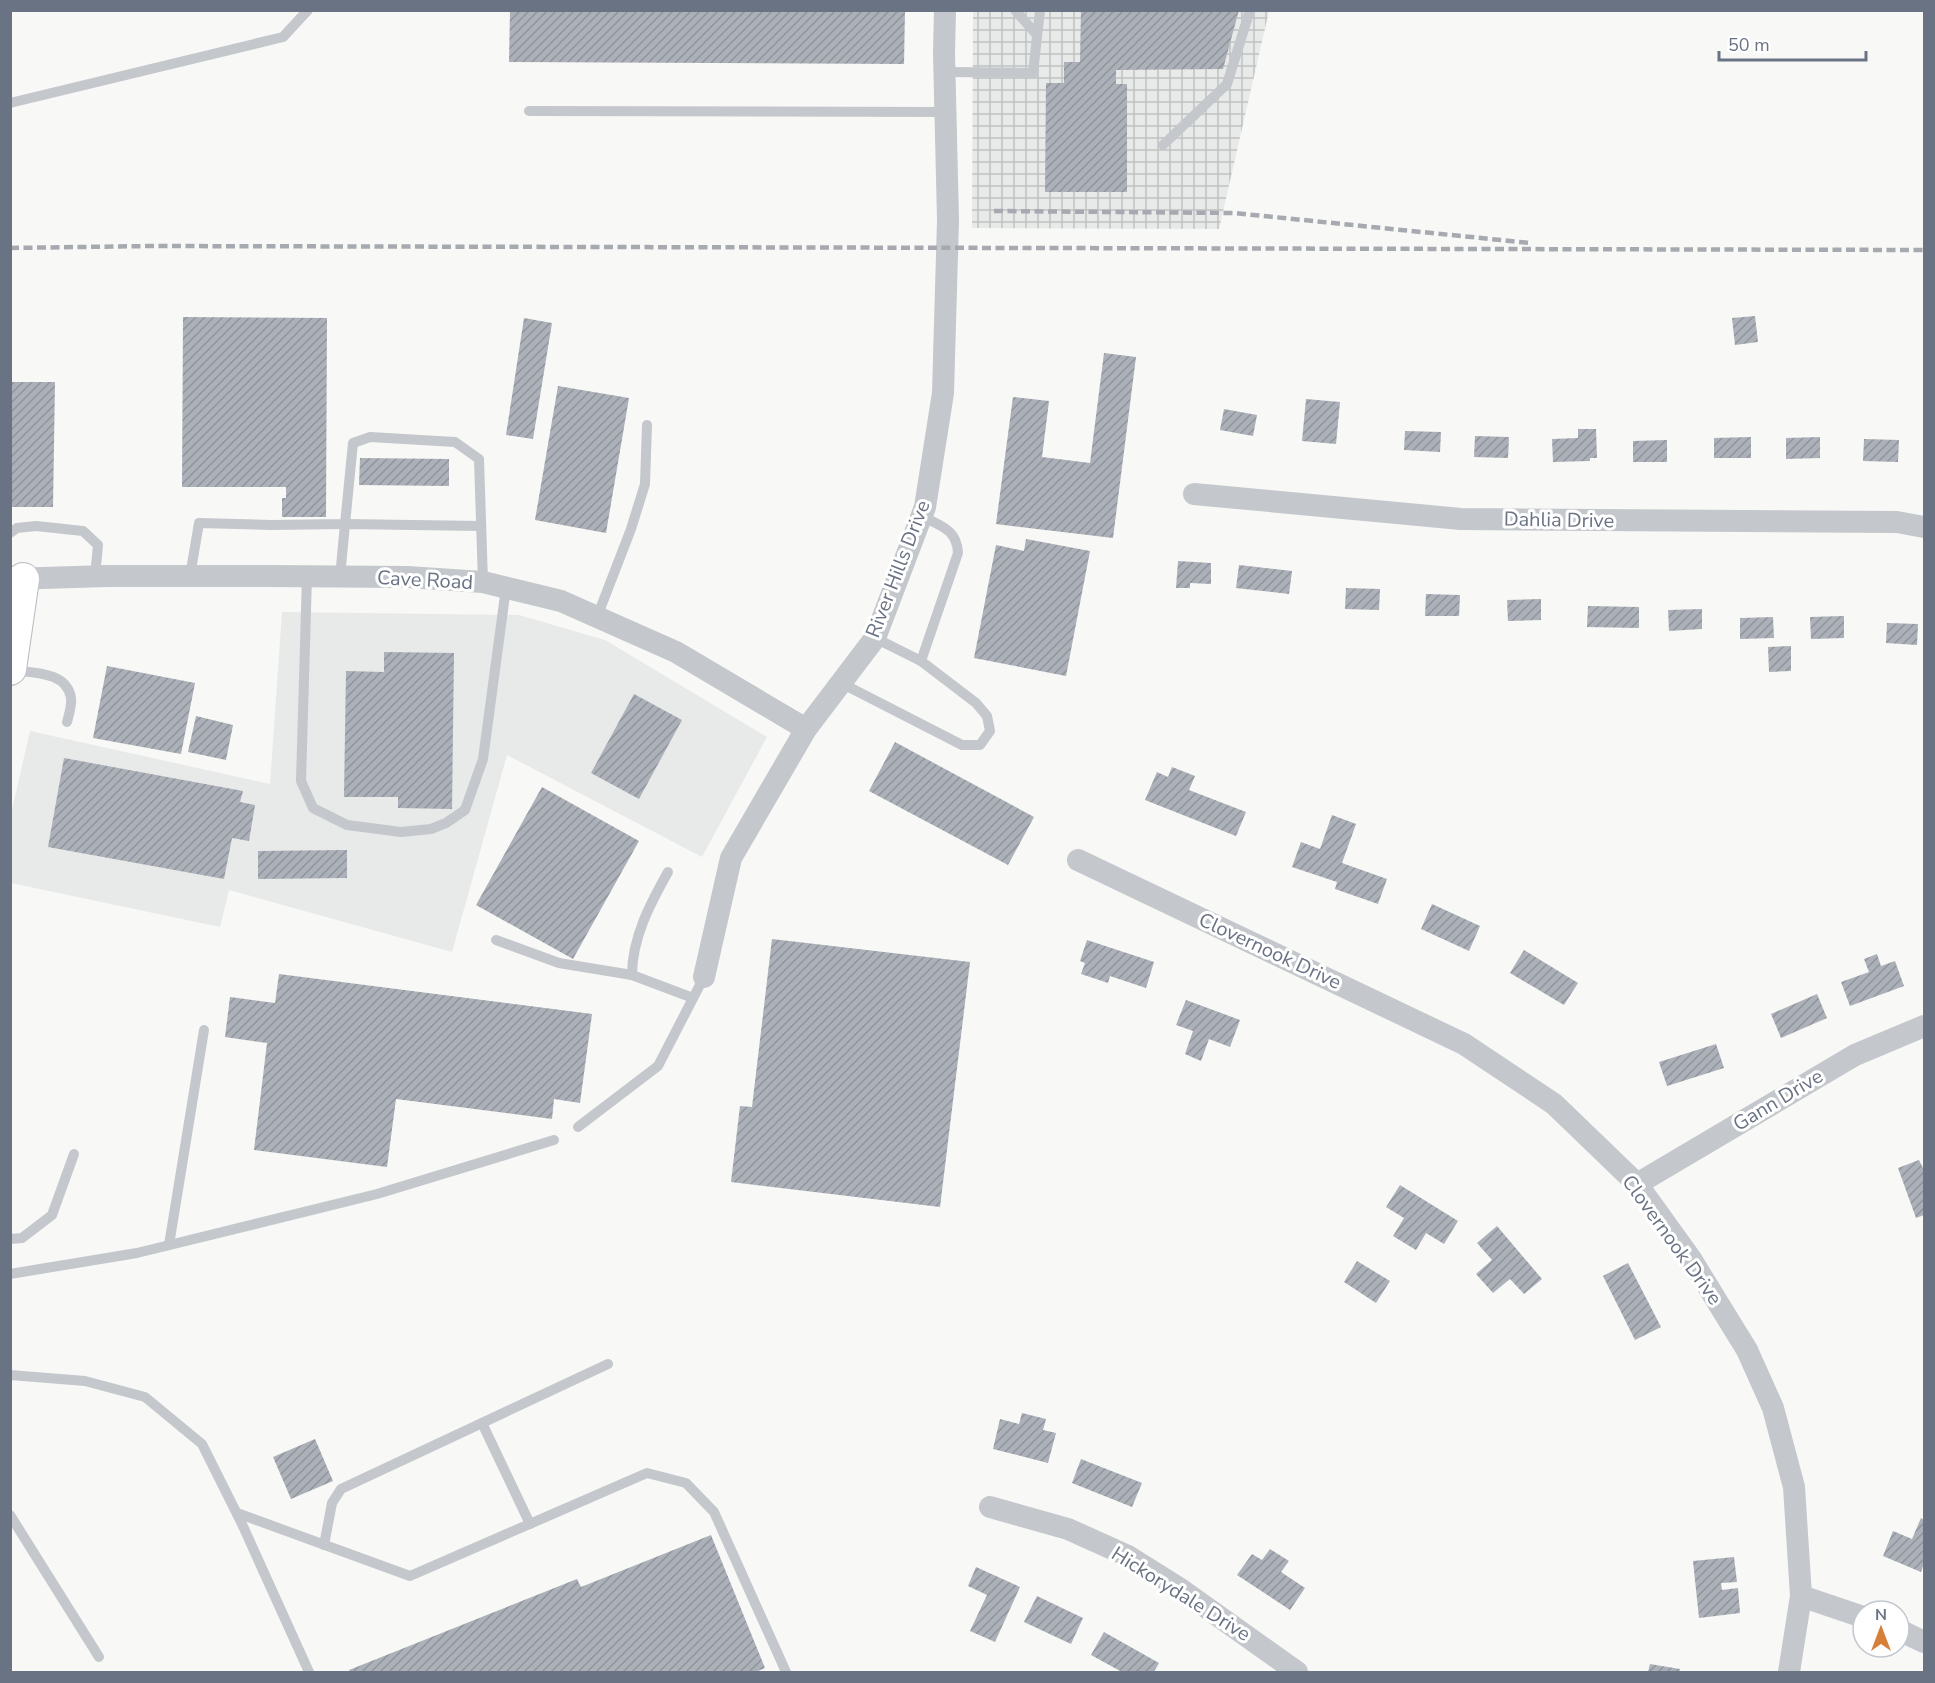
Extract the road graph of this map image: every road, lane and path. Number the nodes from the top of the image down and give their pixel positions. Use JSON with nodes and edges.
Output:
{"nodes":[{"id":1,"x":308,"y":10,"type":"edge"},
{"id":2,"x":945,"y":10,"type":"edge"},
{"id":3,"x":1015,"y":10,"type":"edge"},
{"id":4,"x":1040,"y":10,"type":"edge"},
{"id":5,"x":1250,"y":10,"type":"edge"},
{"id":6,"x":1037,"y":35,"type":"junction"},
{"id":7,"x":946,"y":72,"type":"junction"},
{"id":8,"x":10,"y":103,"type":"edge"},
{"id":9,"x":529,"y":111,"type":"dead end"},
{"id":10,"x":946,"y":112,"type":"junction"},
{"id":11,"x":1163,"y":145,"type":"dead end"},
{"id":12,"x":647,"y":425,"type":"dead end"},
{"id":13,"x":1194,"y":494,"type":"dead end"},
{"id":14,"x":922,"y":516,"type":"junction"},
{"id":15,"x":345,"y":524,"type":"junction"},
{"id":16,"x":481,"y":526,"type":"junction"},
{"id":17,"x":1924,"y":527,"type":"edge"},
{"id":18,"x":10,"y":532,"type":"edge"},
{"id":19,"x":95,"y":576,"type":"junction"},
{"id":20,"x":190,"y":576,"type":"junction"},
{"id":21,"x":307,"y":576,"type":"junction"},
{"id":22,"x":340,"y":577,"type":"junction"},
{"id":23,"x":17,"y":579,"type":"edge"},
{"id":24,"x":483,"y":582,"type":"junction"},
{"id":25,"x":506,"y":588,"type":"junction"},
{"id":26,"x":597,"y":617,"type":"junction"},
{"id":27,"x":875,"y":638,"type":"junction"},
{"id":28,"x":921,"y":661,"type":"junction"},
{"id":29,"x":10,"y":669,"type":"edge"},
{"id":30,"x":841,"y":683,"type":"junction"},
{"id":31,"x":68,"y":722,"type":"dead end"},
{"id":32,"x":806,"y":729,"type":"junction"},
{"id":33,"x":1077,"y":860,"type":"dead end"},
{"id":34,"x":668,"y":872,"type":"dead end"},
{"id":35,"x":496,"y":940,"type":"dead end"},
{"id":36,"x":632,"y":975,"type":"junction"},
{"id":37,"x":704,"y":977,"type":"joint"},
{"id":38,"x":693,"y":998,"type":"junction"},
{"id":39,"x":1924,"y":1026,"type":"edge"},
{"id":40,"x":204,"y":1030,"type":"dead end"},
{"id":41,"x":578,"y":1127,"type":"dead end"},
{"id":42,"x":554,"y":1140,"type":"dead end"},
{"id":43,"x":74,"y":1154,"type":"dead end"},
{"id":44,"x":1637,"y":1184,"type":"junction"},
{"id":45,"x":10,"y":1239,"type":"edge"},
{"id":46,"x":169,"y":1245,"type":"junction"},
{"id":47,"x":10,"y":1274,"type":"edge"},
{"id":48,"x":608,"y":1364,"type":"dead end"},
{"id":49,"x":10,"y":1374,"type":"edge"},
{"id":50,"x":482,"y":1423,"type":"junction"},
{"id":51,"x":990,"y":1507,"type":"dead end"},
{"id":52,"x":237,"y":1513,"type":"junction"},
{"id":53,"x":10,"y":1515,"type":"edge"},
{"id":54,"x":530,"y":1524,"type":"junction"},
{"id":55,"x":324,"y":1545,"type":"junction"},
{"id":56,"x":1802,"y":1596,"type":"junction"},
{"id":57,"x":1851,"y":1613,"type":"edge"},
{"id":58,"x":99,"y":1657,"type":"dead end"},
{"id":59,"x":309,"y":1672,"type":"edge"},
{"id":60,"x":786,"y":1672,"type":"edge"},
{"id":61,"x":1297,"y":1672,"type":"edge"},
{"id":62,"x":1789,"y":1672,"type":"edge"}],
"edges":[{"from":1,"to":8,"type":"lane"},
{"from":2,"to":7,"type":"street","name":"River Hills Drive"},
{"from":3,"to":6,"type":"lane"},
{"from":4,"to":6,"type":"lane"},
{"from":5,"to":11,"type":"lane"},
{"from":6,"to":7,"type":"lane"},
{"from":7,"to":10,"type":"street","name":"River Hills Drive"},
{"from":9,"to":10,"type":"lane"},
{"from":10,"to":14,"type":"street","name":"River Hills Drive"},
{"from":12,"to":26,"type":"lane"},
{"from":13,"to":17,"type":"street","name":"Dahlia Drive"},
{"from":14,"to":27,"type":"street","name":"River Hills Drive"},
{"from":14,"to":28,"type":"lane"},
{"from":15,"to":16,"type":"lane"},
{"from":15,"to":16,"type":"lane"},
{"from":15,"to":20,"type":"lane"},
{"from":15,"to":22,"type":"lane"},
{"from":16,"to":24,"type":"lane"},
{"from":18,"to":19,"type":"lane"},
{"from":19,"to":20,"type":"street","name":"Cave Road"},
{"from":19,"to":23,"type":"street","name":"Cave Road"},
{"from":20,"to":21,"type":"street","name":"Cave Road"},
{"from":21,"to":22,"type":"street","name":"Cave Road"},
{"from":21,"to":25,"type":"lane"},
{"from":22,"to":24,"type":"street","name":"Cave Road"},
{"from":23,"to":29,"type":"main road"},
{"from":24,"to":25,"type":"street","name":"Cave Road"},
{"from":25,"to":26,"type":"street","name":"Cave Road"},
{"from":26,"to":32,"type":"street","name":"Cave Road"},
{"from":27,"to":28,"type":"lane"},
{"from":27,"to":30,"type":"street","name":"River Hills Drive"},
{"from":28,"to":30,"type":"lane"},
{"from":29,"to":31,"type":"lane"},
{"from":30,"to":32,"type":"street","name":"River Hills Drive"},
{"from":32,"to":37,"type":"street","name":"River Hills Drive"},
{"from":33,"to":44,"type":"street","name":"Clovernook Drive"},
{"from":34,"to":36,"type":"lane"},
{"from":35,"to":36,"type":"lane"},
{"from":36,"to":38,"type":"lane"},
{"from":37,"to":38,"type":"lane"},
{"from":38,"to":41,"type":"lane"},
{"from":39,"to":44,"type":"street","name":"Gann Drive"},
{"from":40,"to":46,"type":"lane"},
{"from":42,"to":46,"type":"lane"},
{"from":43,"to":45,"type":"lane"},
{"from":44,"to":56,"type":"street","name":"Clovernook Drive"},
{"from":46,"to":47,"type":"lane"},
{"from":48,"to":50,"type":"lane"},
{"from":49,"to":52,"type":"lane"},
{"from":50,"to":54,"type":"lane"},
{"from":50,"to":55,"type":"lane"},
{"from":51,"to":61,"type":"street","name":"Hickorydale Drive"},
{"from":52,"to":55,"type":"lane"},
{"from":52,"to":59,"type":"lane"},
{"from":53,"to":58,"type":"lane"},
{"from":54,"to":55,"type":"lane"},
{"from":54,"to":60,"type":"lane"},
{"from":56,"to":57,"type":"street"},
{"from":56,"to":62,"type":"street","name":"Clovernook Drive"}]}
